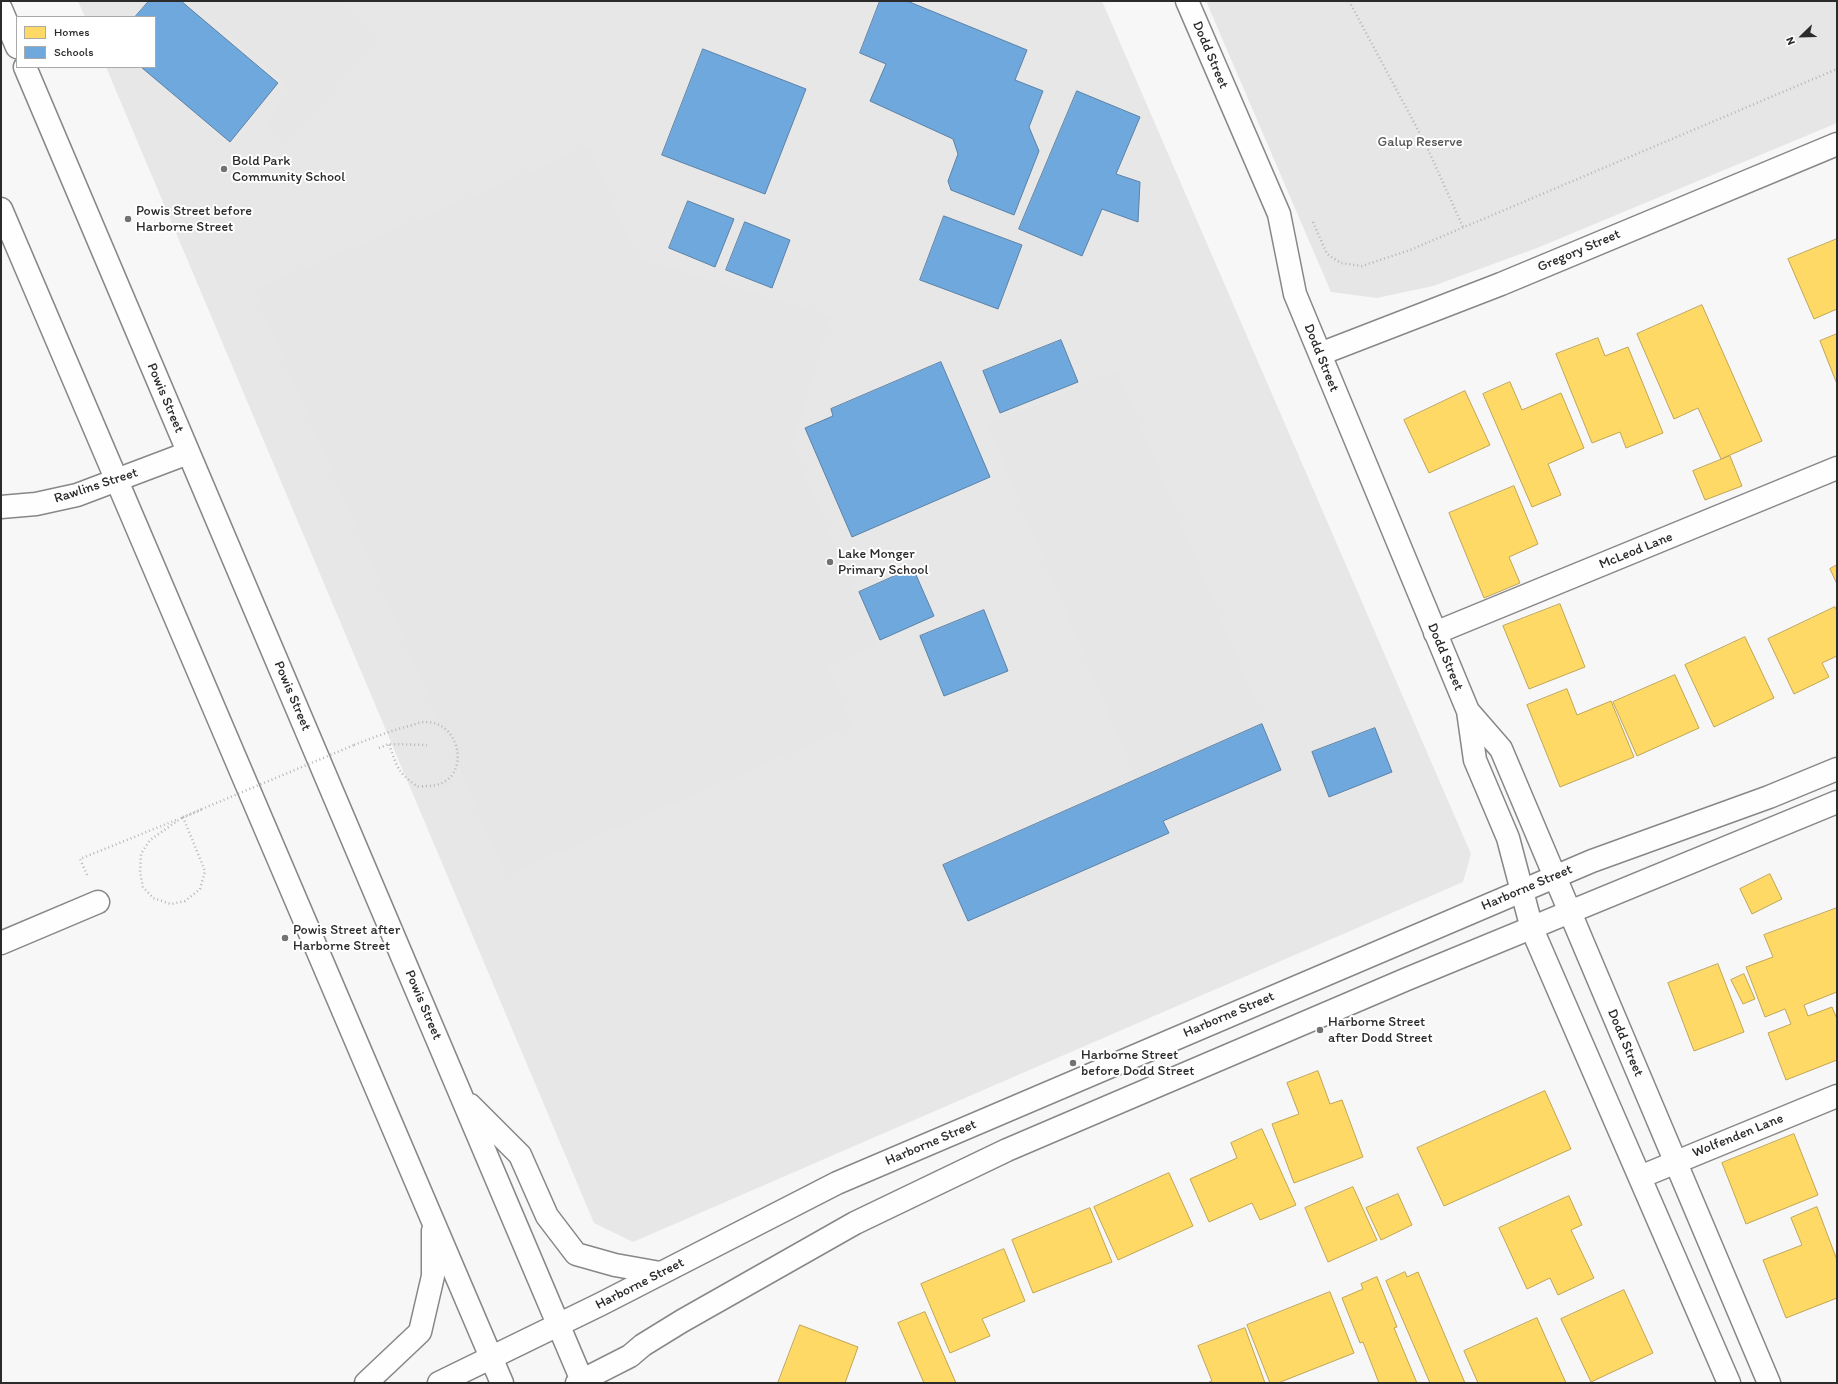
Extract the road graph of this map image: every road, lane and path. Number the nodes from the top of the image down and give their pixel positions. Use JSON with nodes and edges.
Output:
{"nodes":[{"id":1,"x":1187,"y":1,"type":"edge"},
{"id":2,"x":1349,"y":1,"type":"edge"},
{"id":3,"x":1,"y":9,"type":"edge"},
{"id":4,"x":16,"y":45,"type":"edge"},
{"id":5,"x":26,"y":68,"type":"edge"},
{"id":6,"x":1837,"y":69,"type":"edge"},
{"id":7,"x":1837,"y":144,"type":"edge"},
{"id":8,"x":1,"y":209,"type":"edge"},
{"id":9,"x":1311,"y":218,"type":"dead end"},
{"id":10,"x":1463,"y":227,"type":"junction"},
{"id":11,"x":1320,"y":354,"type":"junction"},
{"id":12,"x":188,"y":453,"type":"junction"},
{"id":13,"x":1837,"y":468,"type":"edge"},
{"id":14,"x":117,"y":481,"type":"junction"},
{"id":15,"x":1,"y":507,"type":"edge"},
{"id":16,"x":1435,"y":633,"type":"junction"},
{"id":17,"x":1468,"y":712,"type":"junction"},
{"id":18,"x":389,"y":744,"type":"junction"},
{"id":19,"x":427,"y":744,"type":"dead end"},
{"id":20,"x":379,"y":748,"type":"dead end"},
{"id":21,"x":1837,"y":769,"type":"edge"},
{"id":22,"x":1837,"y":802,"type":"edge"},
{"id":23,"x":203,"y":809,"type":"dead end"},
{"id":24,"x":183,"y":817,"type":"junction"},
{"id":25,"x":1556,"y":876,"type":"junction"},
{"id":26,"x":1522,"y":891,"type":"junction"},
{"id":27,"x":98,"y":902,"type":"joint"},
{"id":28,"x":1570,"y":912,"type":"junction"},
{"id":29,"x":1532,"y":929,"type":"junction"},
{"id":30,"x":1,"y":943,"type":"edge"},
{"id":31,"x":1837,"y":1096,"type":"edge"},
{"id":32,"x":462,"y":1097,"type":"junction"},
{"id":33,"x":1676,"y":1162,"type":"junction"},
{"id":34,"x":1640,"y":1177,"type":"junction"},
{"id":35,"x":433,"y":1222,"type":"junction"},
{"id":36,"x":660,"y":1273,"type":"junction"},
{"id":37,"x":559,"y":1325,"type":"junction"},
{"id":38,"x":491,"y":1358,"type":"junction"},
{"id":39,"x":581,"y":1382,"type":"edge"},
{"id":40,"x":366,"y":1383,"type":"edge"},
{"id":41,"x":439,"y":1383,"type":"edge"},
{"id":42,"x":502,"y":1383,"type":"edge"},
{"id":43,"x":1729,"y":1383,"type":"edge"},
{"id":44,"x":1769,"y":1383,"type":"edge"}],
"edges":[{"from":1,"to":11,"type":"main road","name":"Dodd Street"},
{"from":2,"to":10,"type":"path"},
{"from":3,"to":4,"type":"main road"},
{"from":5,"to":12,"type":"main road","name":"Powis Street"},
{"from":6,"to":10,"type":"path"},
{"from":7,"to":11,"type":"main road","name":"Gregory Street"},
{"from":8,"to":14,"type":"main road"},
{"from":9,"to":10,"type":"path"},
{"from":11,"to":16,"type":"main road","name":"Dodd Street"},
{"from":12,"to":14,"type":"main road","name":"Rawlins Street"},
{"from":12,"to":32,"type":"main road","name":"Powis Street"},
{"from":13,"to":16,"type":"main road","name":"McLeod Lane"},
{"from":14,"to":15,"type":"main road","name":"Rawlins Street"},
{"from":14,"to":35,"type":"main road"},
{"from":16,"to":17,"type":"main road","name":"Dodd Street"},
{"from":17,"to":25,"type":"main road","name":"Dodd Street"},
{"from":17,"to":26,"type":"main road","name":"Dodd Street"},
{"from":18,"to":19,"type":"path"},
{"from":18,"to":20,"type":"path"},
{"from":18,"to":24,"type":"path","bridge":true},
{"from":21,"to":25,"type":"main road","name":"Harborne Street"},
{"from":22,"to":28,"type":"main road"},
{"from":23,"to":24,"type":"path"},
{"from":24,"to":24,"type":"path"},
{"from":24,"to":27,"type":"path"},
{"from":25,"to":26,"type":"main road","name":"Harborne Street"},
{"from":25,"to":28,"type":"main road","name":"Dodd Street"},
{"from":26,"to":29,"type":"main road","name":"Dodd Street"},
{"from":26,"to":36,"type":"main road","name":"Harborne Street"},
{"from":27,"to":30,"type":"main road"},
{"from":28,"to":29,"type":"main road"},
{"from":28,"to":33,"type":"main road","name":"Dodd Street"},
{"from":29,"to":34,"type":"main road","name":"Dodd Street"},
{"from":29,"to":39,"type":"main road"},
{"from":31,"to":33,"type":"main road","name":"Wolfenden Lane"},
{"from":32,"to":36,"type":"main road"},
{"from":32,"to":37,"type":"main road","name":"Powis Street"},
{"from":33,"to":34,"type":"main road","name":"Wolfenden Lane"},
{"from":33,"to":44,"type":"main road","name":"Dodd Street"},
{"from":34,"to":43,"type":"main road","name":"Dodd Street"},
{"from":35,"to":38,"type":"main road"},
{"from":35,"to":40,"type":"main road"},
{"from":36,"to":37,"type":"main road","name":"Harborne Street"},
{"from":37,"to":38,"type":"main road","name":"Harborne Street"},
{"from":37,"to":39,"type":"main road","name":"Powis Street"},
{"from":38,"to":41,"type":"main road","name":"Harborne Street"},
{"from":38,"to":42,"type":"main road"}]}
